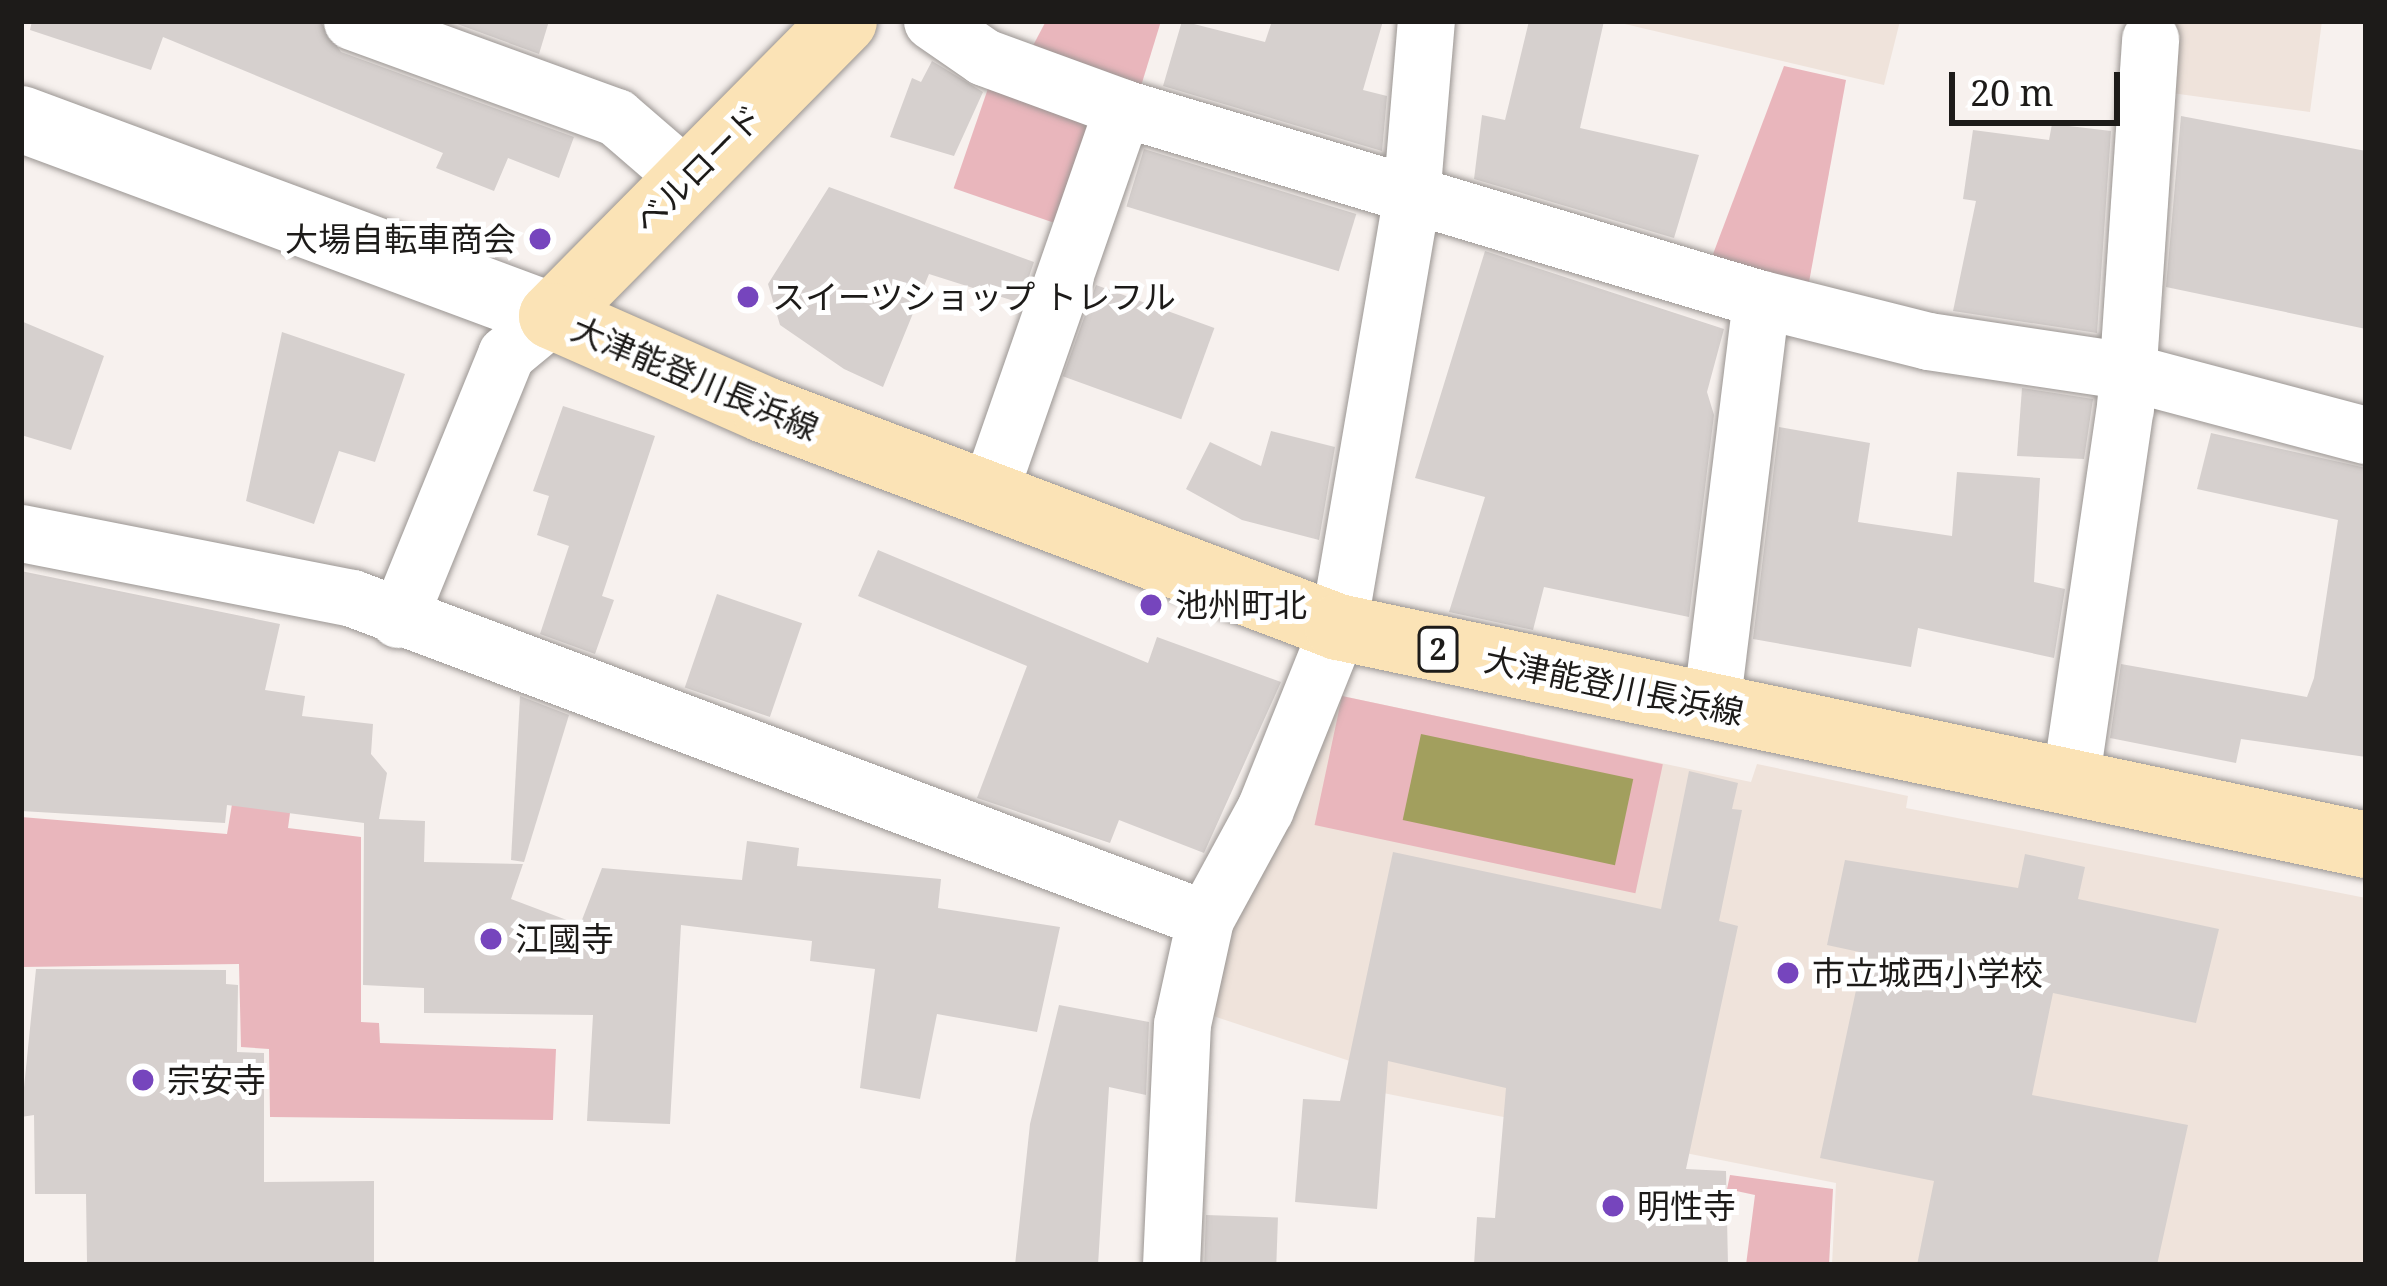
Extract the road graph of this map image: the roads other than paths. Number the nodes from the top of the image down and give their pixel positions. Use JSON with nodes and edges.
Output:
{"nodes":[{"id":1,"x":352,"y":21,"type":"edge"},
{"id":2,"x":844,"y":21,"type":"edge"},
{"id":3,"x":932,"y":21,"type":"edge"},
{"id":4,"x":1426,"y":21,"type":"edge"},
{"id":5,"x":2150,"y":39,"type":"dead end"},
{"id":6,"x":1123,"y":108,"type":"junction"},
{"id":7,"x":21,"y":119,"type":"edge"},
{"id":8,"x":689,"y":179,"type":"junction"},
{"id":9,"x":1411,"y":198,"type":"junction"},
{"id":10,"x":1761,"y":299,"type":"junction"},
{"id":11,"x":552,"y":316,"type":"junction"},
{"id":12,"x":2121,"y":370,"type":"junction"},
{"id":13,"x":2366,"y":435,"type":"edge"},
{"id":14,"x":988,"y":496,"type":"junction"},
{"id":15,"x":21,"y":533,"type":"edge"},
{"id":16,"x":398,"y":619,"type":"junction"},
{"id":17,"x":1338,"y":628,"type":"junction"},
{"id":18,"x":1711,"y":707,"type":"junction"},
{"id":19,"x":2070,"y":783,"type":"junction"},
{"id":20,"x":2366,"y":845,"type":"edge"},
{"id":21,"x":1204,"y":919,"type":"junction"},
{"id":22,"x":1171,"y":1265,"type":"edge"}],
"edges":[{"from":1,"to":8,"type":"street"},
{"from":2,"to":8,"type":"main road","name":"ベルロード"},
{"from":3,"to":6,"type":"street"},
{"from":4,"to":9,"type":"street"},
{"from":5,"to":12,"type":"street"},
{"from":6,"to":9,"type":"street"},
{"from":6,"to":14,"type":"street"},
{"from":7,"to":11,"type":"street"},
{"from":8,"to":11,"type":"main road","name":"ベルロード"},
{"from":9,"to":10,"type":"street"},
{"from":9,"to":17,"type":"street"},
{"from":10,"to":12,"type":"street"},
{"from":10,"to":18,"type":"street"},
{"from":11,"to":14,"type":"main road","name":"大津能登川長浜線","number":"2"},
{"from":11,"to":16,"type":"street"},
{"from":12,"to":13,"type":"street"},
{"from":12,"to":19,"type":"street"},
{"from":14,"to":17,"type":"main road","name":"大津能登川長浜線","number":"2"},
{"from":15,"to":16,"type":"street"},
{"from":16,"to":21,"type":"street"},
{"from":17,"to":18,"type":"main road","name":"大津能登川長浜線","number":"2"},
{"from":17,"to":21,"type":"street"},
{"from":18,"to":19,"type":"main road","name":"大津能登川長浜線","number":"2"},
{"from":19,"to":20,"type":"main road","name":"大津能登川長浜線","number":"2"},
{"from":21,"to":22,"type":"street"}]}
